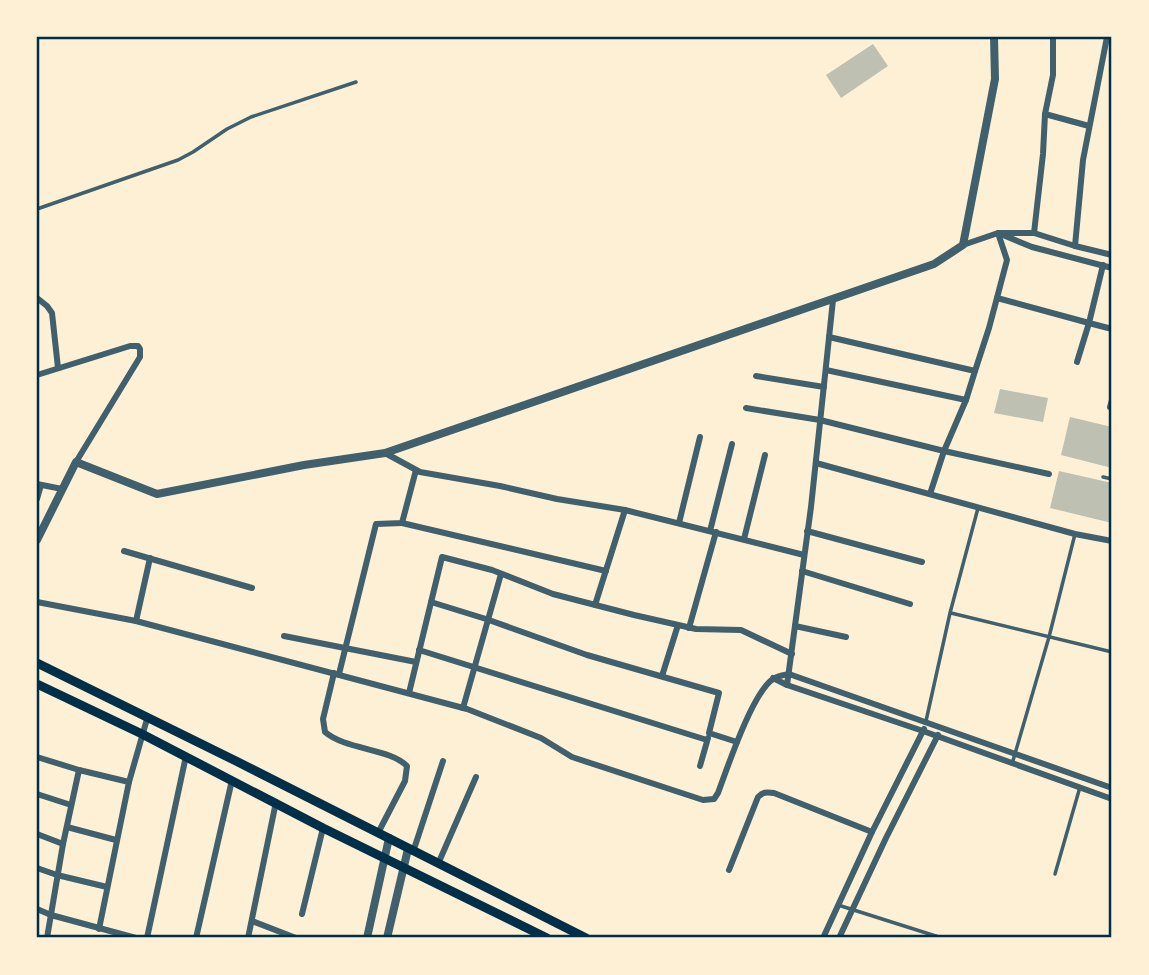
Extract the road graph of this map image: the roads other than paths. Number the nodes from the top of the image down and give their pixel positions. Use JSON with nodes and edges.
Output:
{"nodes":[{"id":1,"x":994,"y":37,"type":"edge"},
{"id":2,"x":1053,"y":37,"type":"edge"},
{"id":3,"x":1107,"y":37,"type":"edge"},
{"id":4,"x":356,"y":82,"type":"dead end"},
{"id":5,"x":1045,"y":114,"type":"junction"},
{"id":6,"x":1089,"y":126,"type":"junction"},
{"id":7,"x":37,"y":209,"type":"edge"},
{"id":8,"x":998,"y":233,"type":"junction"},
{"id":9,"x":1034,"y":233,"type":"junction"},
{"id":10,"x":963,"y":245,"type":"junction"},
{"id":11,"x":1075,"y":246,"type":"junction"},
{"id":12,"x":1112,"y":255,"type":"edge"},
{"id":13,"x":1103,"y":265,"type":"junction"},
{"id":14,"x":1112,"y":268,"type":"edge"},
{"id":15,"x":37,"y":298,"type":"edge"},
{"id":16,"x":997,"y":298,"type":"junction"},
{"id":17,"x":834,"y":300,"type":"junction"},
{"id":18,"x":1089,"y":323,"type":"junction"},
{"id":19,"x":1112,"y":329,"type":"edge"},
{"id":20,"x":829,"y":337,"type":"junction"},
{"id":21,"x":1077,"y":362,"type":"dead end"},
{"id":22,"x":58,"y":368,"type":"junction"},
{"id":23,"x":826,"y":370,"type":"junction"},
{"id":24,"x":975,"y":372,"type":"junction"},
{"id":25,"x":37,"y":375,"type":"edge"},
{"id":26,"x":756,"y":376,"type":"dead end"},
{"id":27,"x":824,"y":387,"type":"junction"},
{"id":28,"x":966,"y":400,"type":"junction"},
{"id":29,"x":746,"y":408,"type":"dead end"},
{"id":30,"x":820,"y":420,"type":"junction"},
{"id":31,"x":700,"y":437,"type":"dead end"},
{"id":32,"x":732,"y":444,"type":"dead end"},
{"id":33,"x":944,"y":451,"type":"junction"},
{"id":34,"x":385,"y":453,"type":"junction"},
{"id":35,"x":765,"y":455,"type":"dead end"},
{"id":36,"x":76,"y":461,"type":"junction"},
{"id":37,"x":816,"y":463,"type":"junction"},
{"id":38,"x":416,"y":470,"type":"junction"},
{"id":39,"x":1049,"y":474,"type":"dead end"},
{"id":40,"x":1102,"y":477,"type":"dead end"},
{"id":41,"x":1112,"y":479,"type":"edge"},
{"id":42,"x":39,"y":484,"type":"edge"},
{"id":43,"x":62,"y":489,"type":"junction"},
{"id":44,"x":930,"y":494,"type":"junction"},
{"id":45,"x":37,"y":499,"type":"edge"},
{"id":46,"x":978,"y":508,"type":"junction"},
{"id":47,"x":625,"y":509,"type":"junction"},
{"id":48,"x":402,"y":523,"type":"junction"},
{"id":49,"x":678,"y":523,"type":"junction"},
{"id":50,"x":807,"y":531,"type":"junction"},
{"id":51,"x":713,"y":532,"type":"junction"},
{"id":52,"x":1074,"y":534,"type":"junction"},
{"id":53,"x":744,"y":539,"type":"junction"},
{"id":54,"x":37,"y":540,"type":"edge"},
{"id":55,"x":1112,"y":541,"type":"edge"},
{"id":56,"x":124,"y":551,"type":"dead end"},
{"id":57,"x":804,"y":555,"type":"junction"},
{"id":58,"x":150,"y":558,"type":"junction"},
{"id":59,"x":922,"y":562,"type":"dead end"},
{"id":60,"x":606,"y":571,"type":"junction"},
{"id":61,"x":802,"y":571,"type":"junction"},
{"id":62,"x":501,"y":574,"type":"junction"},
{"id":63,"x":252,"y":589,"type":"dead end"},
{"id":64,"x":431,"y":602,"type":"junction"},
{"id":65,"x":37,"y":603,"type":"edge"},
{"id":66,"x":910,"y":604,"type":"dead end"},
{"id":67,"x":595,"y":605,"type":"junction"},
{"id":68,"x":950,"y":613,"type":"junction"},
{"id":69,"x":489,"y":620,"type":"junction"},
{"id":70,"x":136,"y":621,"type":"junction"},
{"id":71,"x":678,"y":625,"type":"junction"},
{"id":72,"x":795,"y":626,"type":"junction"},
{"id":73,"x":689,"y":628,"type":"junction"},
{"id":74,"x":285,"y":636,"type":"dead end"},
{"id":75,"x":846,"y":637,"type":"dead end"},
{"id":76,"x":1049,"y":638,"type":"junction"},
{"id":77,"x":345,"y":648,"type":"junction"},
{"id":78,"x":419,"y":650,"type":"junction"},
{"id":79,"x":1112,"y":652,"type":"edge"},
{"id":80,"x":792,"y":654,"type":"junction"},
{"id":81,"x":416,"y":662,"type":"junction"},
{"id":82,"x":37,"y":663,"type":"edge"},
{"id":83,"x":474,"y":667,"type":"junction"},
{"id":84,"x":336,"y":674,"type":"junction"},
{"id":85,"x":789,"y":674,"type":"junction"},
{"id":86,"x":662,"y":676,"type":"junction"},
{"id":87,"x":773,"y":678,"type":"junction"},
{"id":88,"x":37,"y":684,"type":"edge"},
{"id":89,"x":787,"y":685,"type":"junction"},
{"id":90,"x":409,"y":693,"type":"junction"},
{"id":91,"x":463,"y":708,"type":"junction"},
{"id":92,"x":147,"y":719,"type":"junction"},
{"id":93,"x":926,"y":721,"type":"junction"},
{"id":94,"x":942,"y":727,"type":"junction"},
{"id":95,"x":923,"y":731,"type":"junction"},
{"id":96,"x":142,"y":734,"type":"junction"},
{"id":97,"x":708,"y":736,"type":"junction"},
{"id":98,"x":938,"y":736,"type":"junction"},
{"id":99,"x":737,"y":742,"type":"junction"},
{"id":100,"x":1015,"y":754,"type":"junction"},
{"id":101,"x":187,"y":756,"type":"junction"},
{"id":102,"x":37,"y":757,"type":"edge"},
{"id":103,"x":443,"y":761,"type":"dead end"},
{"id":104,"x":1012,"y":764,"type":"junction"},
{"id":105,"x":700,"y":766,"type":"dead end"},
{"id":106,"x":79,"y":770,"type":"junction"},
{"id":107,"x":475,"y":777,"type":"dead end"},
{"id":108,"x":232,"y":780,"type":"junction"},
{"id":109,"x":128,"y":782,"type":"junction"},
{"id":110,"x":1080,"y":787,"type":"junction"},
{"id":111,"x":1112,"y":788,"type":"edge"},
{"id":112,"x":37,"y":794,"type":"edge"},
{"id":113,"x":1112,"y":799,"type":"edge"},
{"id":114,"x":276,"y":802,"type":"junction"},
{"id":115,"x":71,"y":805,"type":"junction"},
{"id":116,"x":67,"y":827,"type":"junction"},
{"id":117,"x":323,"y":828,"type":"junction"},
{"id":118,"x":872,"y":832,"type":"junction"},
{"id":119,"x":378,"y":833,"type":"junction"},
{"id":120,"x":37,"y":834,"type":"edge"},
{"id":121,"x":389,"y":838,"type":"junction"},
{"id":122,"x":116,"y":840,"type":"junction"},
{"id":123,"x":63,"y":844,"type":"junction"},
{"id":124,"x":411,"y":850,"type":"junction"},
{"id":125,"x":385,"y":858,"type":"junction"},
{"id":126,"x":438,"y":864,"type":"junction"},
{"id":127,"x":404,"y":867,"type":"junction"},
{"id":128,"x":37,"y":868,"type":"edge"},
{"id":129,"x":729,"y":870,"type":"dead end"},
{"id":130,"x":1055,"y":874,"type":"dead end"},
{"id":131,"x":57,"y":875,"type":"junction"},
{"id":132,"x":107,"y":887,"type":"junction"},
{"id":133,"x":838,"y":905,"type":"junction"},
{"id":134,"x":37,"y":909,"type":"edge"},
{"id":135,"x":852,"y":909,"type":"junction"},
{"id":136,"x":302,"y":914,"type":"dead end"},
{"id":137,"x":51,"y":915,"type":"junction"},
{"id":138,"x":252,"y":921,"type":"junction"},
{"id":139,"x":99,"y":929,"type":"junction"},
{"id":140,"x":47,"y":938,"type":"edge"},
{"id":141,"x":135,"y":938,"type":"edge"},
{"id":142,"x":146,"y":938,"type":"edge"},
{"id":143,"x":196,"y":938,"type":"edge"},
{"id":144,"x":248,"y":938,"type":"edge"},
{"id":145,"x":296,"y":938,"type":"edge"},
{"id":146,"x":367,"y":938,"type":"edge"},
{"id":147,"x":387,"y":938,"type":"edge"},
{"id":148,"x":547,"y":938,"type":"edge"},
{"id":149,"x":586,"y":938,"type":"edge"},
{"id":150,"x":822,"y":938,"type":"edge"},
{"id":151,"x":839,"y":938,"type":"edge"},
{"id":152,"x":942,"y":938,"type":"edge"}],
"edges":[{"from":1,"to":10,"type":"street"},
{"from":2,"to":5,"type":"street"},
{"from":3,"to":6,"type":"street"},
{"from":4,"to":7,"type":"lane"},
{"from":5,"to":6,"type":"street"},
{"from":5,"to":9,"type":"street"},
{"from":6,"to":11,"type":"street"},
{"from":8,"to":9,"type":"street"},
{"from":8,"to":10,"type":"street"},
{"from":8,"to":13,"type":"street"},
{"from":8,"to":16,"type":"street"},
{"from":9,"to":11,"type":"street"},
{"from":10,"to":17,"type":"street"},
{"from":11,"to":12,"type":"street"},
{"from":13,"to":14,"type":"street"},
{"from":13,"to":18,"type":"street"},
{"from":15,"to":22,"type":"street"},
{"from":16,"to":18,"type":"street"},
{"from":16,"to":24,"type":"street"},
{"from":17,"to":20,"type":"street"},
{"from":17,"to":34,"type":"street"},
{"from":18,"to":19,"type":"street"},
{"from":18,"to":21,"type":"street"},
{"from":20,"to":23,"type":"street"},
{"from":20,"to":24,"type":"street"},
{"from":22,"to":25,"type":"street"},
{"from":22,"to":36,"type":"street"},
{"from":23,"to":27,"type":"street"},
{"from":23,"to":28,"type":"street"},
{"from":24,"to":28,"type":"street"},
{"from":26,"to":27,"type":"street"},
{"from":27,"to":30,"type":"street"},
{"from":28,"to":33,"type":"street"},
{"from":29,"to":30,"type":"street"},
{"from":30,"to":33,"type":"street"},
{"from":30,"to":37,"type":"street"},
{"from":31,"to":49,"type":"street"},
{"from":32,"to":51,"type":"street"},
{"from":33,"to":39,"type":"street"},
{"from":33,"to":44,"type":"street"},
{"from":34,"to":36,"type":"street"},
{"from":34,"to":38,"type":"street"},
{"from":35,"to":53,"type":"street"},
{"from":36,"to":43,"type":"street"},
{"from":37,"to":44,"type":"street"},
{"from":37,"to":50,"type":"street"},
{"from":38,"to":47,"type":"street"},
{"from":38,"to":48,"type":"street"},
{"from":40,"to":41,"type":"lane"},
{"from":42,"to":43,"type":"street"},
{"from":42,"to":45,"type":"street"},
{"from":43,"to":54,"type":"street"},
{"from":44,"to":46,"type":"street"},
{"from":46,"to":52,"type":"street"},
{"from":46,"to":68,"type":"lane"},
{"from":47,"to":49,"type":"street"},
{"from":47,"to":60,"type":"street"},
{"from":48,"to":60,"type":"street"},
{"from":48,"to":77,"type":"street"},
{"from":49,"to":51,"type":"street"},
{"from":50,"to":57,"type":"street"},
{"from":50,"to":59,"type":"street"},
{"from":51,"to":53,"type":"street"},
{"from":51,"to":73,"type":"street"},
{"from":52,"to":55,"type":"street"},
{"from":52,"to":76,"type":"lane"},
{"from":53,"to":57,"type":"street"},
{"from":56,"to":58,"type":"street"},
{"from":57,"to":61,"type":"street"},
{"from":58,"to":63,"type":"street"},
{"from":58,"to":70,"type":"street"},
{"from":60,"to":67,"type":"street"},
{"from":61,"to":66,"type":"street"},
{"from":61,"to":72,"type":"street"},
{"from":62,"to":64,"type":"street"},
{"from":62,"to":67,"type":"street"},
{"from":62,"to":69,"type":"street"},
{"from":64,"to":69,"type":"street"},
{"from":64,"to":78,"type":"street"},
{"from":65,"to":70,"type":"street"},
{"from":67,"to":71,"type":"street"},
{"from":68,"to":76,"type":"lane"},
{"from":68,"to":93,"type":"lane"},
{"from":69,"to":83,"type":"street"},
{"from":69,"to":86,"type":"street"},
{"from":70,"to":84,"type":"street"},
{"from":71,"to":73,"type":"street"},
{"from":71,"to":86,"type":"street"},
{"from":72,"to":75,"type":"street"},
{"from":72,"to":80,"type":"street"},
{"from":73,"to":80,"type":"street"},
{"from":74,"to":77,"type":"street"},
{"from":76,"to":79,"type":"lane"},
{"from":76,"to":100,"type":"lane"},
{"from":77,"to":81,"type":"street"},
{"from":77,"to":84,"type":"street"},
{"from":78,"to":81,"type":"street"},
{"from":78,"to":83,"type":"street"},
{"from":80,"to":85,"type":"street"},
{"from":81,"to":90,"type":"street"},
{"from":82,"to":92,"type":"main road"},
{"from":83,"to":91,"type":"street"},
{"from":83,"to":97,"type":"street"},
{"from":84,"to":90,"type":"street"},
{"from":84,"to":119,"type":"street"},
{"from":85,"to":87,"type":"street"},
{"from":85,"to":89,"type":"street"},
{"from":85,"to":93,"type":"street"},
{"from":86,"to":97,"type":"street"},
{"from":87,"to":89,"type":"street"},
{"from":87,"to":99,"type":"street"},
{"from":88,"to":96,"type":"main road"},
{"from":89,"to":95,"type":"street"},
{"from":90,"to":91,"type":"street"},
{"from":91,"to":99,"type":"street"},
{"from":92,"to":96,"type":"street"},
{"from":92,"to":119,"type":"main road"},
{"from":93,"to":94,"type":"street"},
{"from":93,"to":95,"type":"street"},
{"from":94,"to":98,"type":"street"},
{"from":94,"to":100,"type":"street"},
{"from":95,"to":98,"type":"street"},
{"from":95,"to":118,"type":"street"},
{"from":96,"to":101,"type":"main road"},
{"from":96,"to":109,"type":"street"},
{"from":97,"to":99,"type":"street"},
{"from":97,"to":105,"type":"street"},
{"from":98,"to":104,"type":"street"},
{"from":98,"to":135,"type":"street"},
{"from":100,"to":104,"type":"lane"},
{"from":100,"to":111,"type":"street"},
{"from":101,"to":108,"type":"main road"},
{"from":101,"to":142,"type":"street"},
{"from":102,"to":106,"type":"street"},
{"from":103,"to":124,"type":"street"},
{"from":104,"to":110,"type":"street"},
{"from":106,"to":109,"type":"street"},
{"from":106,"to":115,"type":"street"},
{"from":107,"to":126,"type":"street"},
{"from":108,"to":114,"type":"main road"},
{"from":108,"to":143,"type":"street"},
{"from":109,"to":122,"type":"street"},
{"from":110,"to":113,"type":"street"},
{"from":110,"to":130,"type":"lane"},
{"from":112,"to":115,"type":"street"},
{"from":114,"to":117,"type":"main road"},
{"from":114,"to":138,"type":"street"},
{"from":115,"to":116,"type":"street"},
{"from":116,"to":122,"type":"street"},
{"from":116,"to":123,"type":"street"},
{"from":117,"to":125,"type":"main road"},
{"from":117,"to":136,"type":"street"},
{"from":118,"to":129,"type":"street"},
{"from":118,"to":133,"type":"street"},
{"from":119,"to":121,"type":"main road"},
{"from":120,"to":123,"type":"street"},
{"from":121,"to":124,"type":"main road"},
{"from":121,"to":125,"type":"street"},
{"from":122,"to":132,"type":"street"},
{"from":123,"to":131,"type":"street"},
{"from":124,"to":126,"type":"main road"},
{"from":124,"to":127,"type":"street"},
{"from":125,"to":127,"type":"main road"},
{"from":125,"to":146,"type":"street"},
{"from":126,"to":149,"type":"main road"},
{"from":127,"to":147,"type":"street"},
{"from":127,"to":148,"type":"main road"},
{"from":128,"to":131,"type":"street"},
{"from":131,"to":132,"type":"street"},
{"from":131,"to":137,"type":"street"},
{"from":132,"to":139,"type":"street"},
{"from":133,"to":135,"type":"lane"},
{"from":133,"to":150,"type":"street"},
{"from":134,"to":137,"type":"street"},
{"from":135,"to":151,"type":"street"},
{"from":135,"to":152,"type":"lane"},
{"from":137,"to":139,"type":"street"},
{"from":137,"to":140,"type":"street"},
{"from":138,"to":144,"type":"street"},
{"from":138,"to":145,"type":"street"},
{"from":139,"to":141,"type":"street"}]}
